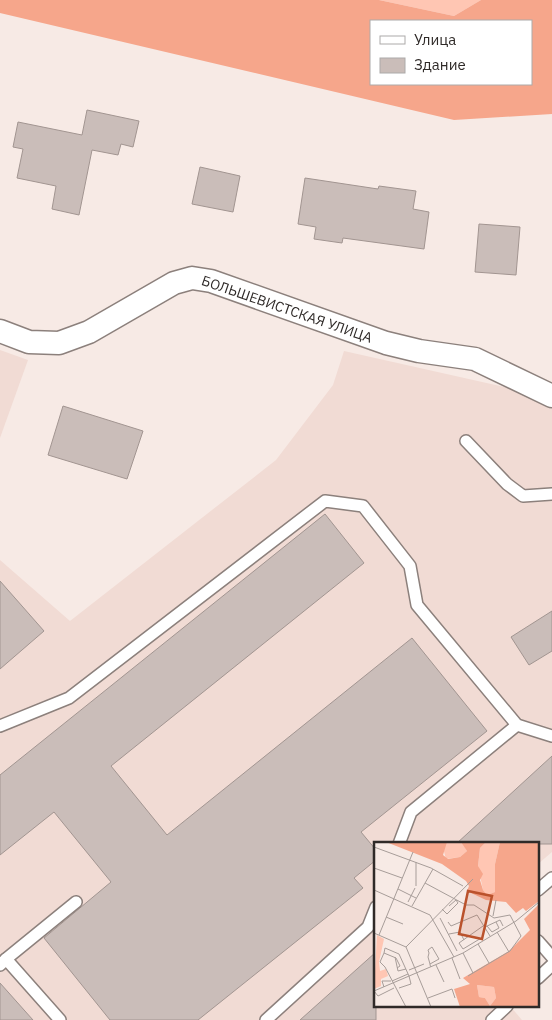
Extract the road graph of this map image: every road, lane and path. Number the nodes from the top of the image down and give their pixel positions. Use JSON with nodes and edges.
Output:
{"nodes":[{"id":1,"x":0,"y":331,"type":"edge"},
{"id":2,"x":552,"y":396,"type":"edge"},
{"id":3,"x":466,"y":441,"type":"dead end"},
{"id":4,"x":552,"y":494,"type":"edge"},
{"id":5,"x":517,"y":725,"type":"junction"},
{"id":6,"x":0,"y":726,"type":"edge"},
{"id":7,"x":552,"y":736,"type":"edge"},
{"id":8,"x":400,"y":842,"type":"edge"},
{"id":9,"x":552,"y":878,"type":"edge"},
{"id":10,"x":540,"y":888,"type":"edge"},
{"id":11,"x":76,"y":902,"type":"dead end"},
{"id":12,"x":374,"y":912,"type":"edge"},
{"id":13,"x":540,"y":943,"type":"edge"},
{"id":14,"x":552,"y":957,"type":"edge"},
{"id":15,"x":3,"y":962,"type":"edge"},
{"id":16,"x":552,"y":966,"type":"edge"},
{"id":17,"x":540,"y":976,"type":"edge"},
{"id":18,"x":505,"y":1008,"type":"edge"},
{"id":19,"x":60,"y":1020,"type":"edge"},
{"id":20,"x":266,"y":1020,"type":"edge"},
{"id":21,"x":492,"y":1020,"type":"edge"}],
"edges":[{"from":1,"to":2,"type":"street","name":"БОЛЬШЕВИСТСКАЯ УЛИЦА"},
{"from":3,"to":4,"type":"lane"},
{"from":5,"to":6,"type":"lane"},
{"from":5,"to":7,"type":"lane"},
{"from":5,"to":8,"type":"lane"},
{"from":9,"to":10,"type":"lane"},
{"from":11,"to":15,"type":"lane"},
{"from":12,"to":20,"type":"lane"},
{"from":13,"to":14,"type":"lane"},
{"from":15,"to":19,"type":"lane"},
{"from":16,"to":17,"type":"lane"},
{"from":18,"to":21,"type":"lane"}]}
